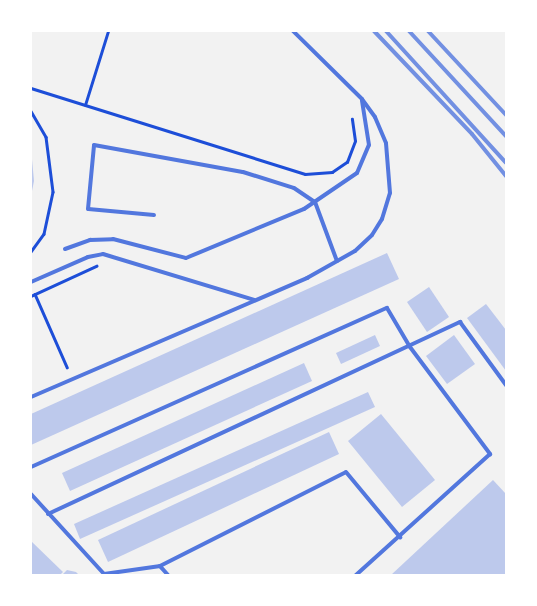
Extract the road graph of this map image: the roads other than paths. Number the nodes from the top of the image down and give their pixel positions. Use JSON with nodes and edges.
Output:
{"nodes":[{"id":1,"x":293,"y":31,"type":"edge"},
{"id":2,"x":362,"y":99,"type":"junction"},
{"id":3,"x":315,"y":202,"type":"junction"},
{"id":4,"x":154,"y":215,"type":"dead end"},
{"id":5,"x":66,"y":249,"type":"dead end"},
{"id":6,"x":337,"y":261,"type":"junction"},
{"id":7,"x":31,"y":282,"type":"edge"},
{"id":8,"x":254,"y":300,"type":"junction"},
{"id":9,"x":410,"y":347,"type":"junction"},
{"id":10,"x":506,"y":385,"type":"edge"},
{"id":11,"x":31,"y":398,"type":"edge"},
{"id":12,"x":31,"y":467,"type":"edge"},
{"id":13,"x":31,"y":494,"type":"edge"},
{"id":14,"x":48,"y":514,"type":"junction"},
{"id":15,"x":400,"y":537,"type":"junction"},
{"id":16,"x":160,"y":566,"type":"junction"},
{"id":17,"x":168,"y":575,"type":"edge"},
{"id":18,"x":356,"y":575,"type":"edge"}],
"edges":[{"from":1,"to":2,"type":"lane"},
{"from":2,"to":3,"type":"lane"},
{"from":2,"to":6,"type":"lane"},
{"from":3,"to":4,"type":"lane"},
{"from":3,"to":5,"type":"lane"},
{"from":3,"to":6,"type":"lane"},
{"from":6,"to":8,"type":"lane"},
{"from":7,"to":8,"type":"lane"},
{"from":8,"to":11,"type":"lane"},
{"from":9,"to":10,"type":"lane"},
{"from":9,"to":12,"type":"lane"},
{"from":9,"to":14,"type":"lane"},
{"from":9,"to":15,"type":"lane"},
{"from":13,"to":14,"type":"lane"},
{"from":14,"to":16,"type":"lane"},
{"from":15,"to":16,"type":"lane"},
{"from":15,"to":18,"type":"lane"},
{"from":16,"to":17,"type":"lane"}]}
